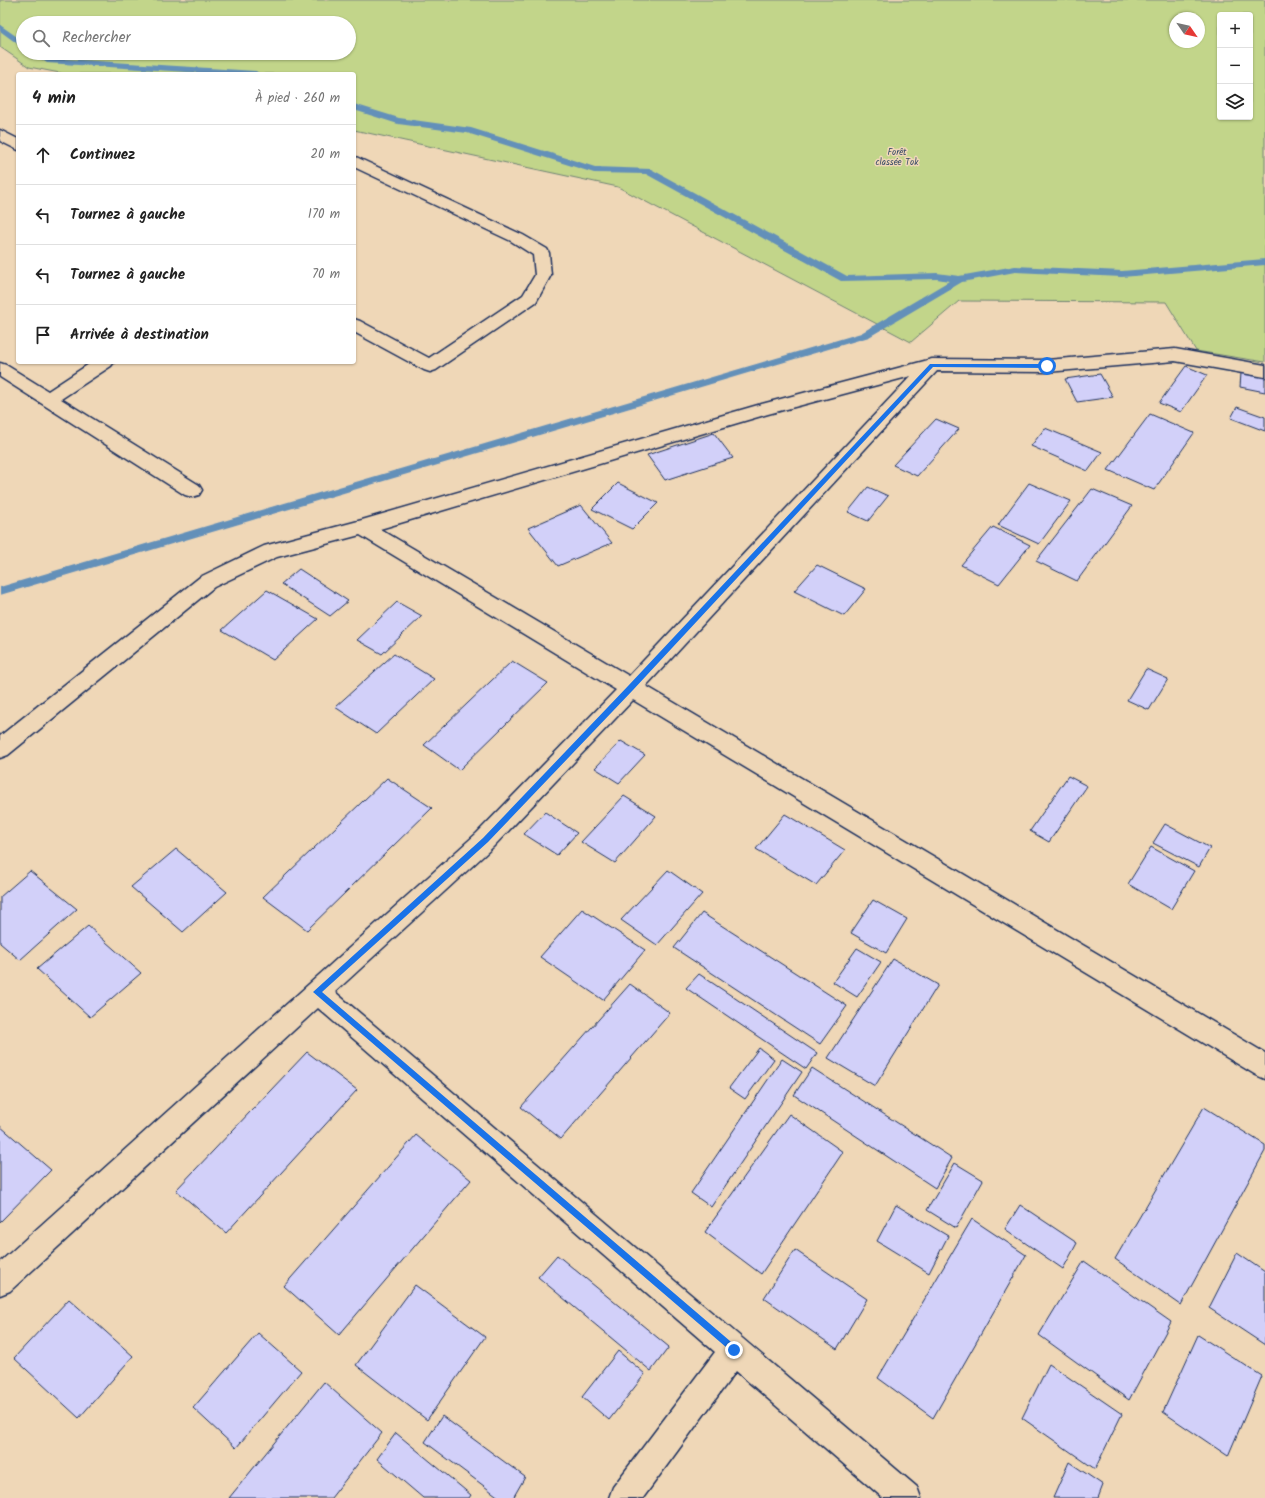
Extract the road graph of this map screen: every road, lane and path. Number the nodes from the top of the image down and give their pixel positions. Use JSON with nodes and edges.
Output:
{"nodes":[{"id":1,"x":0,"y":135,"type":"edge"},
{"id":2,"x":16,"y":144,"type":"edge"},
{"id":3,"x":356,"y":162,"type":"edge"},
{"id":4,"x":356,"y":326,"type":"edge"},
{"id":5,"x":102,"y":364,"type":"edge"},
{"id":6,"x":932,"y":366,"type":"junction"},
{"id":7,"x":0,"y":369,"type":"edge"},
{"id":8,"x":1265,"y":370,"type":"edge"},
{"id":9,"x":48,"y":399,"type":"junction"},
{"id":10,"x":192,"y":490,"type":"dead end"},
{"id":11,"x":362,"y":527,"type":"junction"},
{"id":12,"x":631,"y":688,"type":"junction"},
{"id":13,"x":0,"y":749,"type":"edge"},
{"id":14,"x":317,"y":992,"type":"junction"},
{"id":15,"x":1265,"y":1067,"type":"edge"},
{"id":16,"x":0,"y":1281,"type":"edge"},
{"id":17,"x":734,"y":1350,"type":"junction"},
{"id":18,"x":624,"y":1498,"type":"edge"},
{"id":19,"x":906,"y":1498,"type":"edge"}],
"edges":[{"from":1,"to":2,"type":"street"},
{"from":3,"to":4,"type":"street"},
{"from":5,"to":9,"type":"street"},
{"from":6,"to":8,"type":"street"},
{"from":6,"to":11,"type":"street"},
{"from":6,"to":12,"type":"street"},
{"from":7,"to":9,"type":"street"},
{"from":9,"to":10,"type":"street"},
{"from":11,"to":12,"type":"street"},
{"from":11,"to":13,"type":"street"},
{"from":12,"to":14,"type":"street"},
{"from":12,"to":15,"type":"street"},
{"from":14,"to":16,"type":"street"},
{"from":14,"to":17,"type":"street"},
{"from":17,"to":18,"type":"street"},
{"from":17,"to":19,"type":"street"}]}
